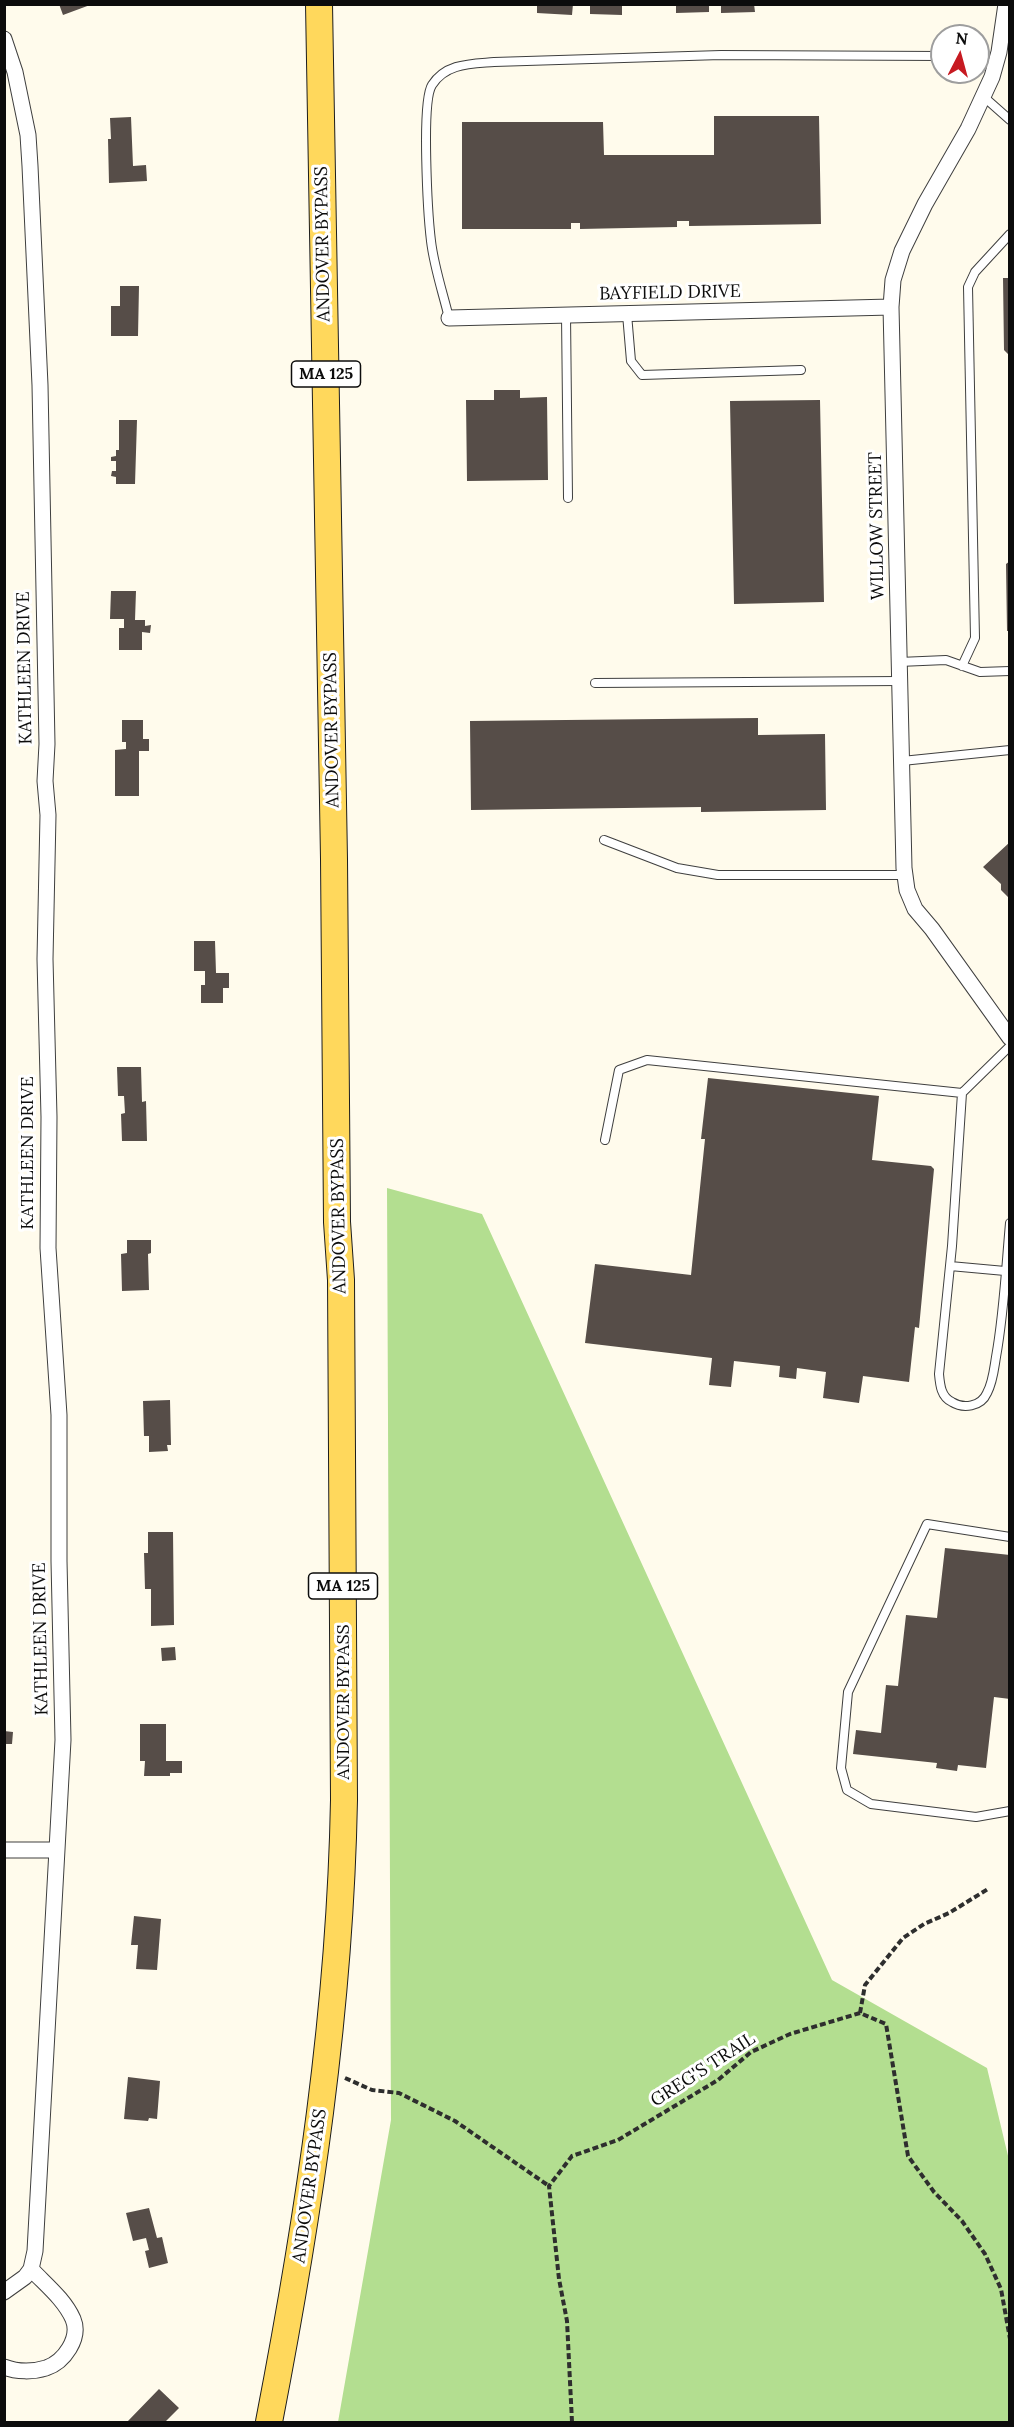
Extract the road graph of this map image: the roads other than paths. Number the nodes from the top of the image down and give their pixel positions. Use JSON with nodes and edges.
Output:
{"nodes":[{"id":1,"x":319,"y":4,"type":"edge"},
{"id":2,"x":1006,"y":4,"type":"edge"},
{"id":3,"x":4,"y":39,"type":"edge"},
{"id":4,"x":930,"y":56,"type":"edge"},
{"id":5,"x":990,"y":63,"type":"edge"},
{"id":6,"x":996,"y":64,"type":"junction"},
{"id":7,"x":984,"y":97,"type":"junction"},
{"id":8,"x":1010,"y":120,"type":"edge"},
{"id":9,"x":1010,"y":234,"type":"edge"},
{"id":10,"x":891,"y":307,"type":"junction"},
{"id":11,"x":627,"y":314,"type":"junction"},
{"id":12,"x":566,"y":315,"type":"junction"},
{"id":13,"x":449,"y":318,"type":"joint"},
{"id":14,"x":801,"y":370,"type":"dead end"},
{"id":15,"x":568,"y":498,"type":"dead end"},
{"id":16,"x":899,"y":662,"type":"junction"},
{"id":17,"x":962,"y":666,"type":"junction"},
{"id":18,"x":1010,"y":672,"type":"edge"},
{"id":19,"x":900,"y":681,"type":"junction"},
{"id":20,"x":595,"y":683,"type":"dead end"},
{"id":21,"x":1010,"y":750,"type":"edge"},
{"id":22,"x":902,"y":761,"type":"junction"},
{"id":23,"x":604,"y":840,"type":"dead end"},
{"id":24,"x":905,"y":875,"type":"junction"},
{"id":25,"x":1010,"y":1038,"type":"edge"},
{"id":26,"x":1010,"y":1046,"type":"edge"},
{"id":27,"x":962,"y":1093,"type":"junction"},
{"id":28,"x":605,"y":1140,"type":"dead end"},
{"id":29,"x":1010,"y":1223,"type":"edge"},
{"id":30,"x":950,"y":1266,"type":"junction"},
{"id":31,"x":1005,"y":1271,"type":"junction"},
{"id":32,"x":1010,"y":1537,"type":"edge"},
{"id":33,"x":1010,"y":1811,"type":"edge"},
{"id":34,"x":4,"y":1850,"type":"edge"},
{"id":35,"x":56,"y":1850,"type":"junction"},
{"id":36,"x":31,"y":2269,"type":"junction"},
{"id":37,"x":4,"y":2292,"type":"edge"},
{"id":38,"x":4,"y":2367,"type":"edge"},
{"id":39,"x":269,"y":2422,"type":"edge"}],
"edges":[{"from":1,"to":39,"type":"main road","name":"ANDOVER BYPASS","number":"MA 125"},
{"from":2,"to":6,"type":"street","name":"WILLOW STREET"},
{"from":3,"to":35,"type":"street","name":"KATHLEEN DRIVE"},
{"from":4,"to":13,"type":"lane"},
{"from":5,"to":6,"type":"lane"},
{"from":6,"to":7,"type":"street","name":"WILLOW STREET"},
{"from":7,"to":8,"type":"lane"},
{"from":7,"to":10,"type":"street","name":"WILLOW STREET"},
{"from":9,"to":17,"type":"lane"},
{"from":10,"to":11,"type":"street","name":"BAYFIELD DRIVE"},
{"from":10,"to":16,"type":"street","name":"WILLOW STREET"},
{"from":11,"to":12,"type":"street","name":"BAYFIELD DRIVE"},
{"from":11,"to":14,"type":"lane"},
{"from":12,"to":13,"type":"street","name":"BAYFIELD DRIVE"},
{"from":12,"to":15,"type":"lane"},
{"from":16,"to":17,"type":"lane"},
{"from":16,"to":19,"type":"street","name":"WILLOW STREET"},
{"from":17,"to":18,"type":"lane"},
{"from":19,"to":20,"type":"lane"},
{"from":19,"to":22,"type":"street","name":"WILLOW STREET"},
{"from":21,"to":22,"type":"lane"},
{"from":22,"to":24,"type":"street","name":"WILLOW STREET"},
{"from":23,"to":24,"type":"lane"},
{"from":24,"to":25,"type":"street","name":"WILLOW STREET"},
{"from":26,"to":27,"type":"lane"},
{"from":27,"to":28,"type":"lane"},
{"from":27,"to":30,"type":"lane"},
{"from":29,"to":31,"type":"lane"},
{"from":30,"to":31,"type":"lane"},
{"from":30,"to":31,"type":"lane"},
{"from":32,"to":33,"type":"lane"},
{"from":34,"to":35,"type":"street"},
{"from":35,"to":36,"type":"street","name":"KATHLEEN DRIVE"},
{"from":36,"to":37,"type":"street"},
{"from":36,"to":38,"type":"street"}]}
